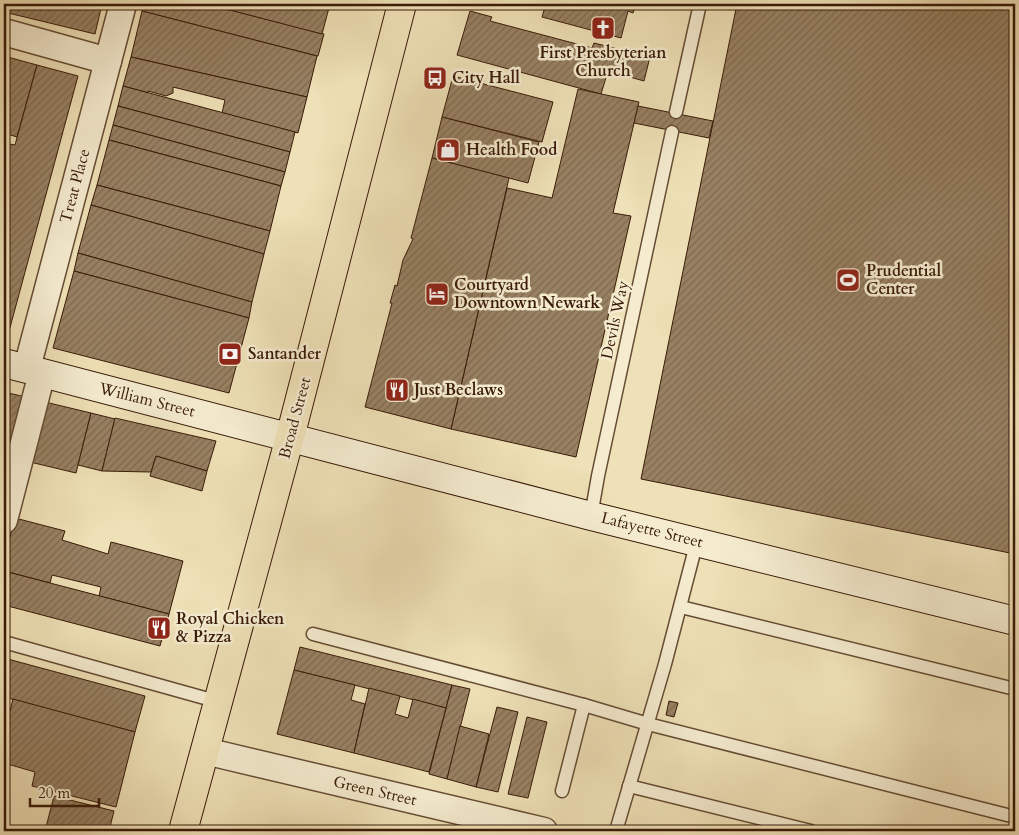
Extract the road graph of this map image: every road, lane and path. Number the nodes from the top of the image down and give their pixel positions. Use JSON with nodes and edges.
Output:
{"nodes":[{"id":1,"x":123,"y":4,"type":"edge"},
{"id":2,"x":402,"y":4,"type":"edge"},
{"id":3,"x":700,"y":4,"type":"edge"},
{"id":4,"x":4,"y":32,"type":"edge"},
{"id":5,"x":108,"y":61,"type":"junction"},
{"id":6,"x":676,"y":112,"type":"dead end"},
{"id":7,"x":672,"y":132,"type":"dead end"},
{"id":8,"x":24,"y":368,"type":"edge"},
{"id":9,"x":290,"y":437,"type":"junction"},
{"id":10,"x":591,"y":516,"type":"junction"},
{"id":11,"x":4,"y":520,"type":"edge"},
{"id":12,"x":697,"y":541,"type":"junction"},
{"id":13,"x":681,"y":607,"type":"junction"},
{"id":14,"x":1015,"y":620,"type":"edge"},
{"id":15,"x":313,"y":634,"type":"dead end"},
{"id":16,"x":4,"y":642,"type":"edge"},
{"id":17,"x":1015,"y":689,"type":"edge"},
{"id":18,"x":219,"y":702,"type":"junction"},
{"id":19,"x":584,"y":705,"type":"junction"},
{"id":20,"x":648,"y":724,"type":"junction"},
{"id":21,"x":205,"y":751,"type":"junction"},
{"id":22,"x":629,"y":786,"type":"junction"},
{"id":23,"x":562,"y":791,"type":"dead end"},
{"id":24,"x":1015,"y":817,"type":"edge"},
{"id":25,"x":183,"y":831,"type":"edge"},
{"id":26,"x":544,"y":831,"type":"edge"},
{"id":27,"x":616,"y":831,"type":"edge"},
{"id":28,"x":811,"y":831,"type":"edge"}],
"edges":[{"from":1,"to":5,"type":"street","name":"Treat Place"},
{"from":2,"to":9,"type":"main road","name":"Broad Street"},
{"from":3,"to":6,"type":"lane"},
{"from":4,"to":5,"type":"street"},
{"from":5,"to":8,"type":"street","name":"Treat Place"},
{"from":7,"to":10,"type":"lane","name":"Devils Way"},
{"from":8,"to":9,"type":"street","name":"William Street"},
{"from":8,"to":11,"type":"street","name":"Treat Place"},
{"from":9,"to":10,"type":"street","name":"Lafayette Street"},
{"from":9,"to":18,"type":"main road","name":"Broad Street"},
{"from":10,"to":12,"type":"street","name":"Lafayette Street"},
{"from":12,"to":13,"type":"lane"},
{"from":12,"to":14,"type":"street","name":"Lafayette Street"},
{"from":13,"to":17,"type":"lane"},
{"from":13,"to":20,"type":"lane"},
{"from":15,"to":19,"type":"lane"},
{"from":16,"to":18,"type":"lane"},
{"from":18,"to":21,"type":"main road","name":"Broad Street"},
{"from":19,"to":20,"type":"lane"},
{"from":19,"to":23,"type":"lane"},
{"from":20,"to":22,"type":"lane"},
{"from":20,"to":24,"type":"lane"},
{"from":21,"to":25,"type":"main road","name":"Broad Street"},
{"from":21,"to":26,"type":"street","name":"Green Street"},
{"from":22,"to":27,"type":"lane"},
{"from":22,"to":28,"type":"lane"}]}
